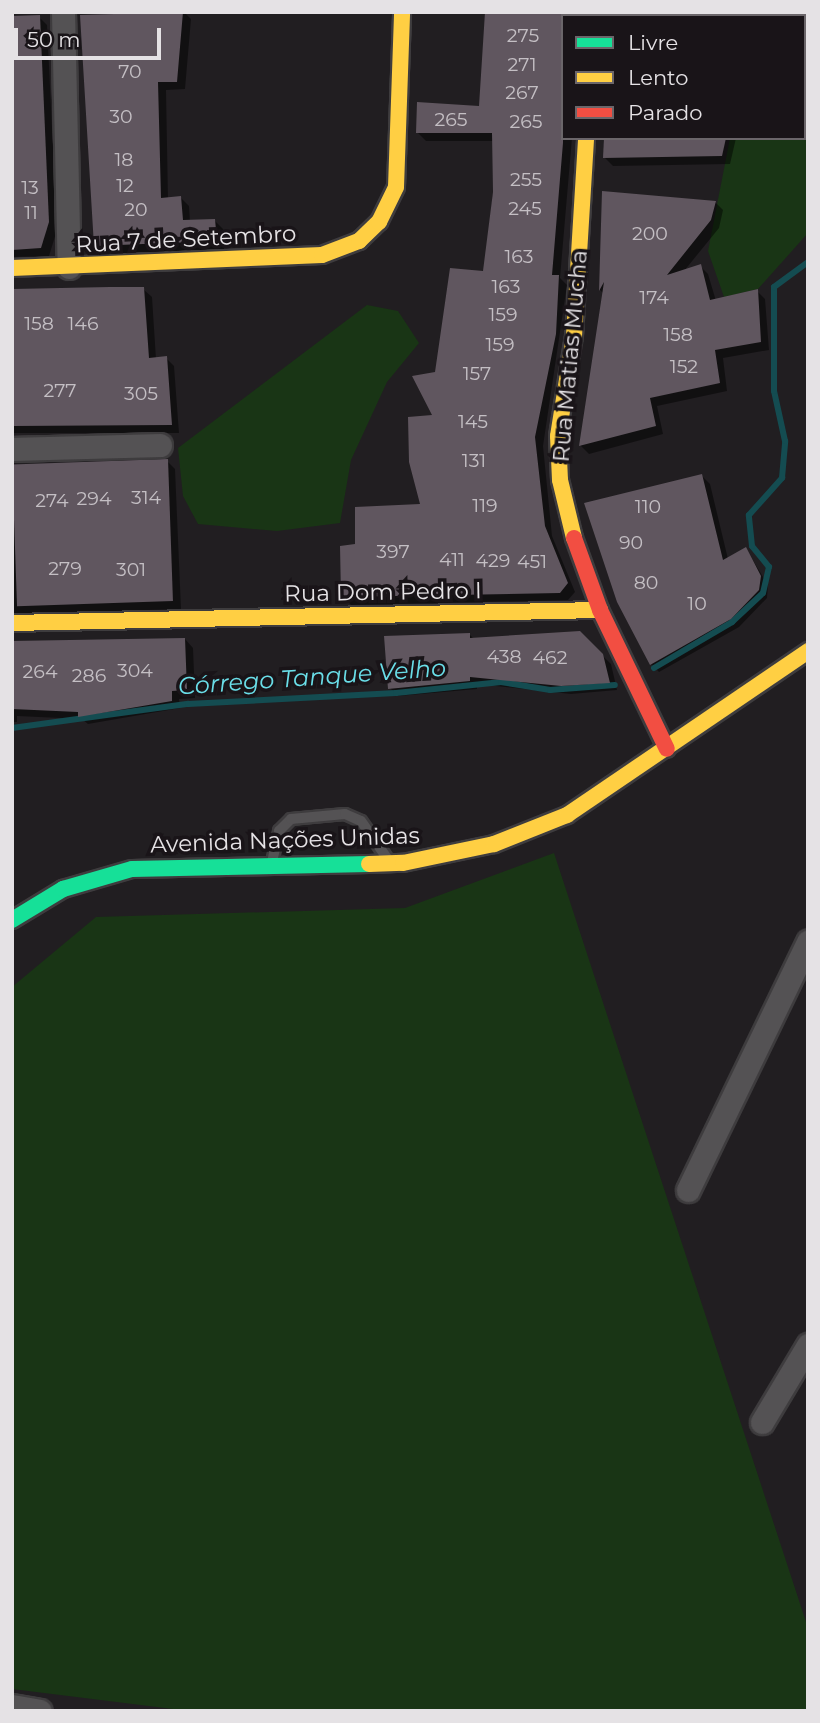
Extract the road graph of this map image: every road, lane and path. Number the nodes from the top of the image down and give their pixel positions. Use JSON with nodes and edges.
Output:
{"nodes":[{"id":1,"x":63,"y":12,"type":"edge"},
{"id":2,"x":402,"y":12,"type":"edge"},
{"id":3,"x":586,"y":140,"type":"edge"},
{"id":4,"x":69,"y":267,"type":"junction"},
{"id":5,"x":12,"y":268,"type":"edge"},
{"id":6,"x":160,"y":445,"type":"dead end"},
{"id":7,"x":12,"y":449,"type":"edge"},
{"id":8,"x":600,"y":610,"type":"junction"},
{"id":9,"x":12,"y":623,"type":"edge"},
{"id":10,"x":808,"y":651,"type":"edge"},
{"id":11,"x":667,"y":749,"type":"junction"},
{"id":12,"x":391,"y":863,"type":"junction"},
{"id":13,"x":271,"y":865,"type":"junction"},
{"id":14,"x":12,"y":920,"type":"edge"},
{"id":15,"x":808,"y":942,"type":"edge"},
{"id":16,"x":688,"y":1190,"type":"dead end"},
{"id":17,"x":808,"y":1345,"type":"edge"},
{"id":18,"x":762,"y":1422,"type":"dead end"},
{"id":19,"x":12,"y":1706,"type":"edge"},
{"id":20,"x":40,"y":1711,"type":"edge"}],
"edges":[{"from":1,"to":4,"type":"street"},
{"from":2,"to":4,"type":"street","name":"Rua 7 de Setembro"},
{"from":3,"to":8,"type":"street","name":"Rua Matias Mucha"},
{"from":4,"to":5,"type":"street","name":"Rua 7 de Setembro"},
{"from":6,"to":7,"type":"street"},
{"from":8,"to":9,"type":"street","name":"Rua Dom Pedro I"},
{"from":8,"to":11,"type":"street"},
{"from":10,"to":11,"type":"street","name":"Avenida Nações Unidas"},
{"from":11,"to":12,"type":"street","name":"Avenida Nações Unidas"},
{"from":12,"to":13,"type":"street","name":"Avenida Nações Unidas"},
{"from":12,"to":13,"type":"lane"},
{"from":13,"to":14,"type":"street","name":"Avenida Nações Unidas"},
{"from":15,"to":16,"type":"street"},
{"from":17,"to":18,"type":"street"},
{"from":19,"to":20,"type":"street"}]}
